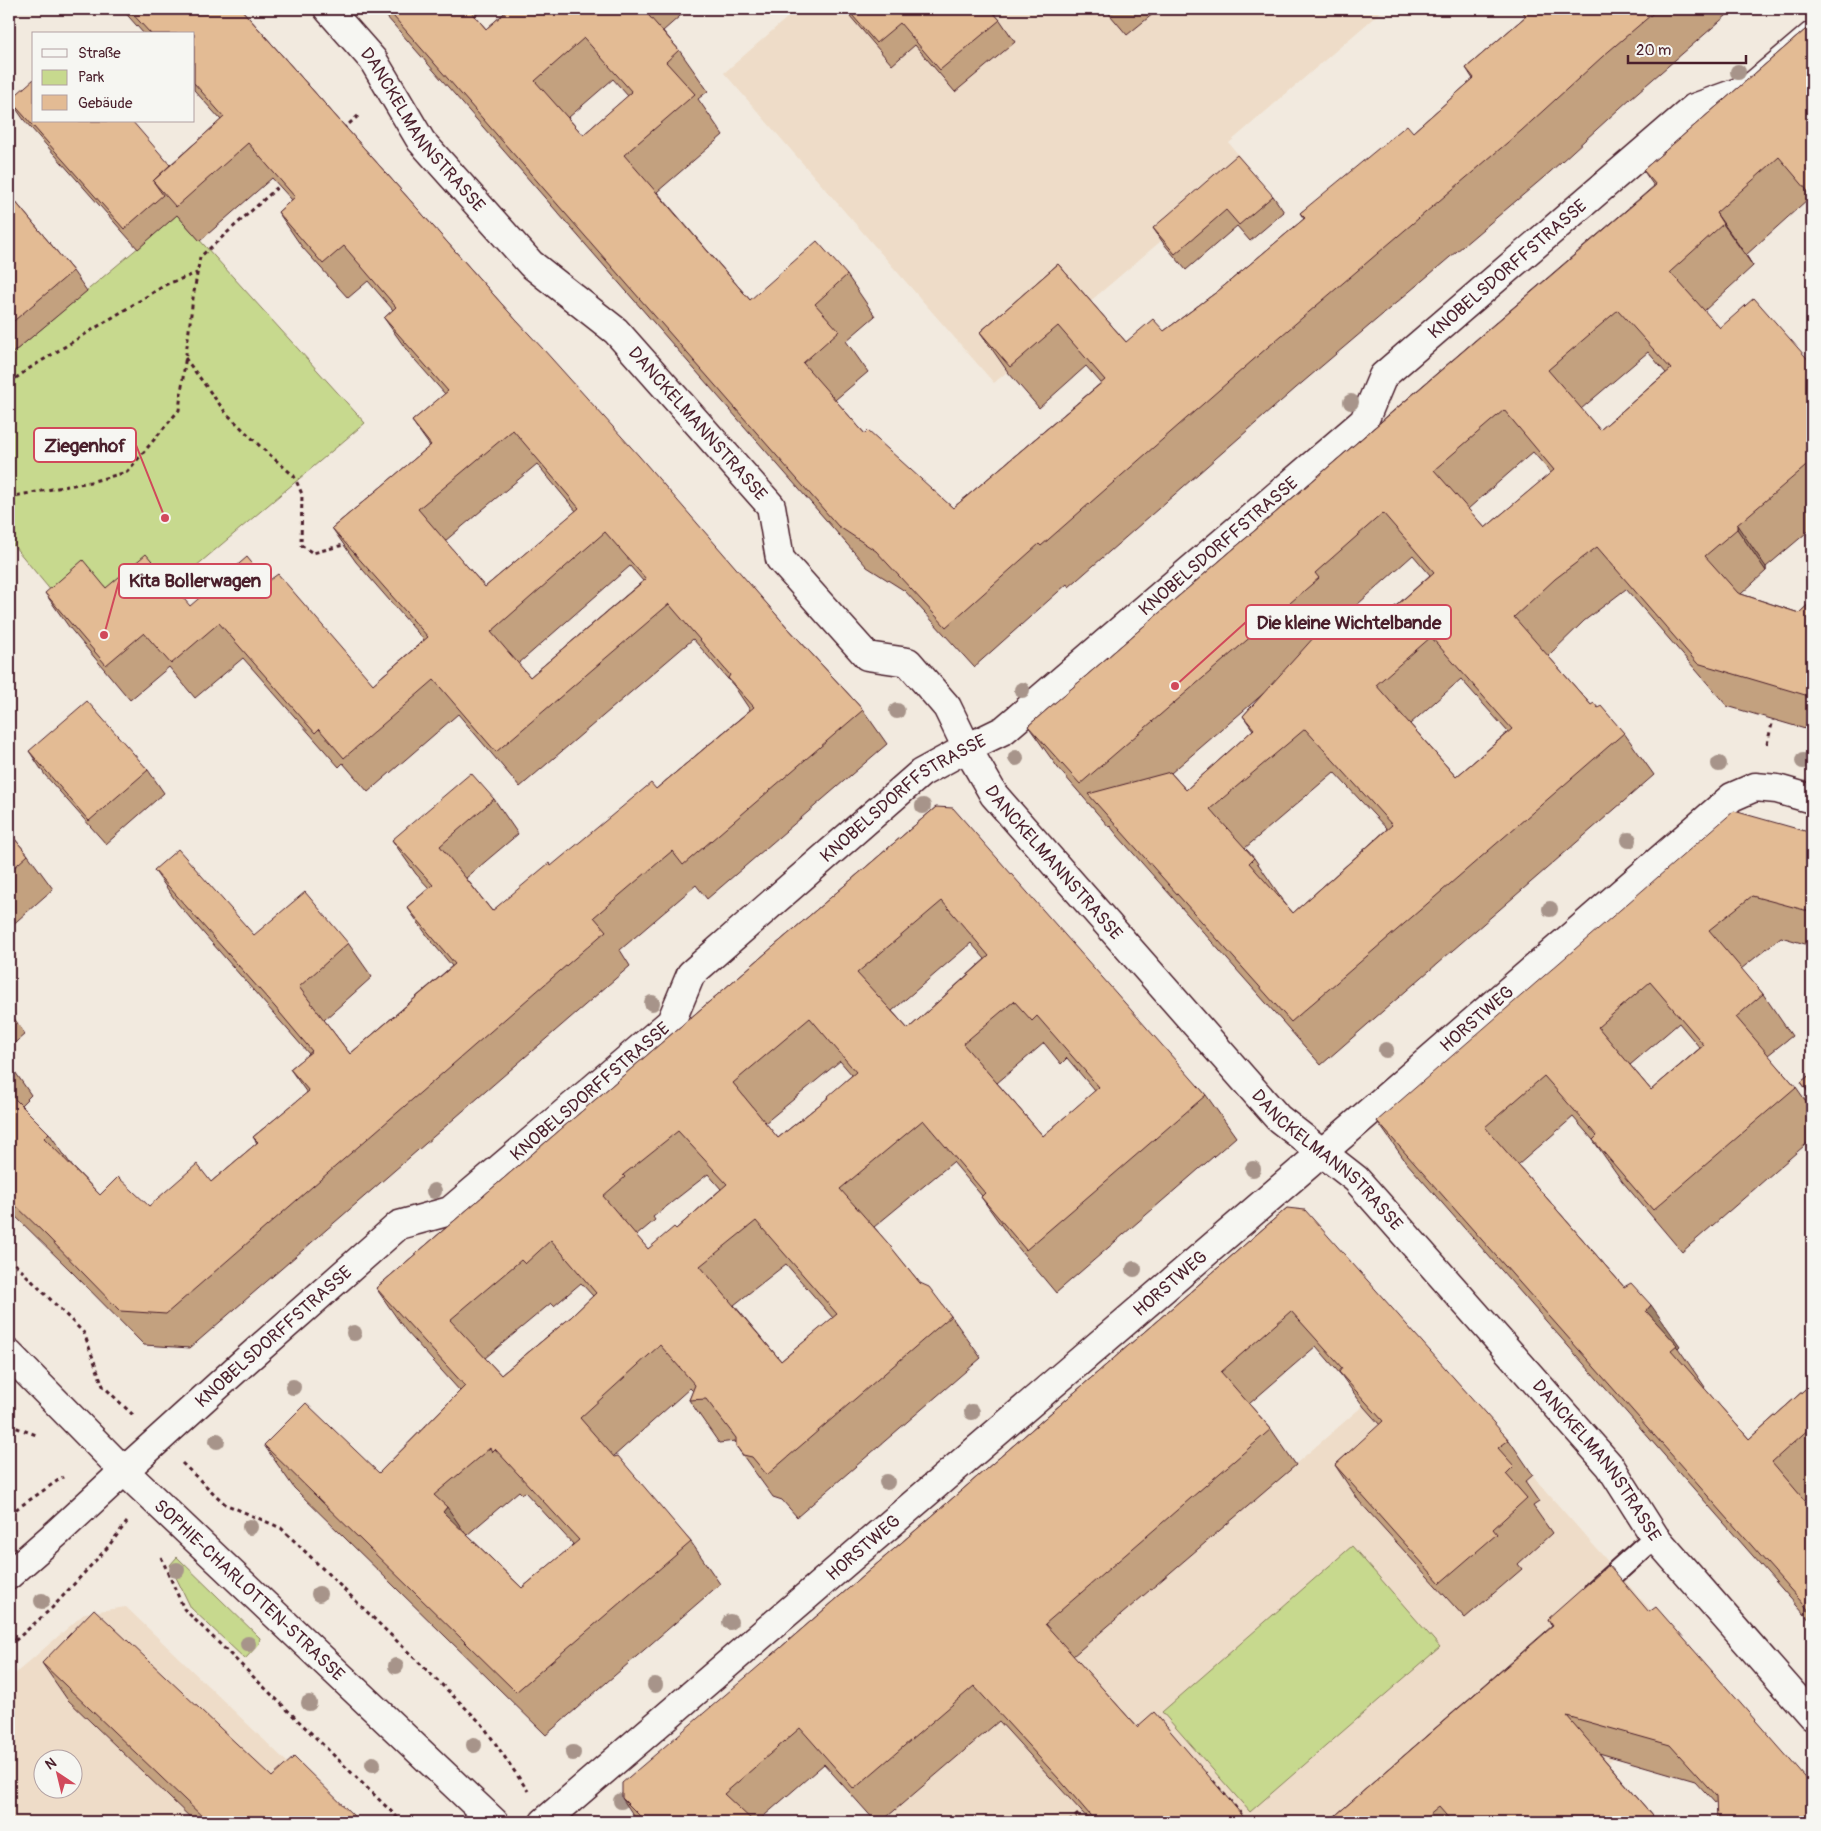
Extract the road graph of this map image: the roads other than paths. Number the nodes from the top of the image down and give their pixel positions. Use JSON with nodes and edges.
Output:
{"nodes":[{"id":1,"x":328,"y":9,"type":"edge"},
{"id":2,"x":1812,"y":36,"type":"edge"},
{"id":3,"x":967,"y":748,"type":"junction"},
{"id":4,"x":1812,"y":799,"type":"edge"},
{"id":5,"x":1323,"y":1152,"type":"junction"},
{"id":6,"x":9,"y":1354,"type":"edge"},
{"id":7,"x":124,"y":1471,"type":"junction"},
{"id":8,"x":1655,"y":1537,"type":"junction"},
{"id":9,"x":9,"y":1575,"type":"edge"},
{"id":10,"x":1578,"y":1606,"type":"edge"},
{"id":11,"x":1812,"y":1716,"type":"edge"},
{"id":12,"x":494,"y":1822,"type":"edge"},
{"id":13,"x":544,"y":1822,"type":"edge"}],
"edges":[{"from":1,"to":3,"type":"street","name":"DANCKELMANNSTRASSE"},
{"from":2,"to":3,"type":"street","name":"KNOBELSDORFFSTRASSE"},
{"from":3,"to":5,"type":"street","name":"DANCKELMANNSTRASSE"},
{"from":3,"to":7,"type":"street","name":"KNOBELSDORFFSTRASSE"},
{"from":4,"to":5,"type":"street","name":"HORSTWEG"},
{"from":5,"to":8,"type":"street","name":"DANCKELMANNSTRASSE"},
{"from":5,"to":13,"type":"street","name":"HORSTWEG"},
{"from":6,"to":7,"type":"street","name":"SOPHIE-CHARLOTTEN-STRASSE"},
{"from":7,"to":9,"type":"street","name":"KNOBELSDORFFSTRASSE"},
{"from":7,"to":12,"type":"street","name":"SOPHIE-CHARLOTTEN-STRASSE"},
{"from":8,"to":10,"type":"lane"},
{"from":8,"to":11,"type":"street","name":"DANCKELMANNSTRASSE"}]}
